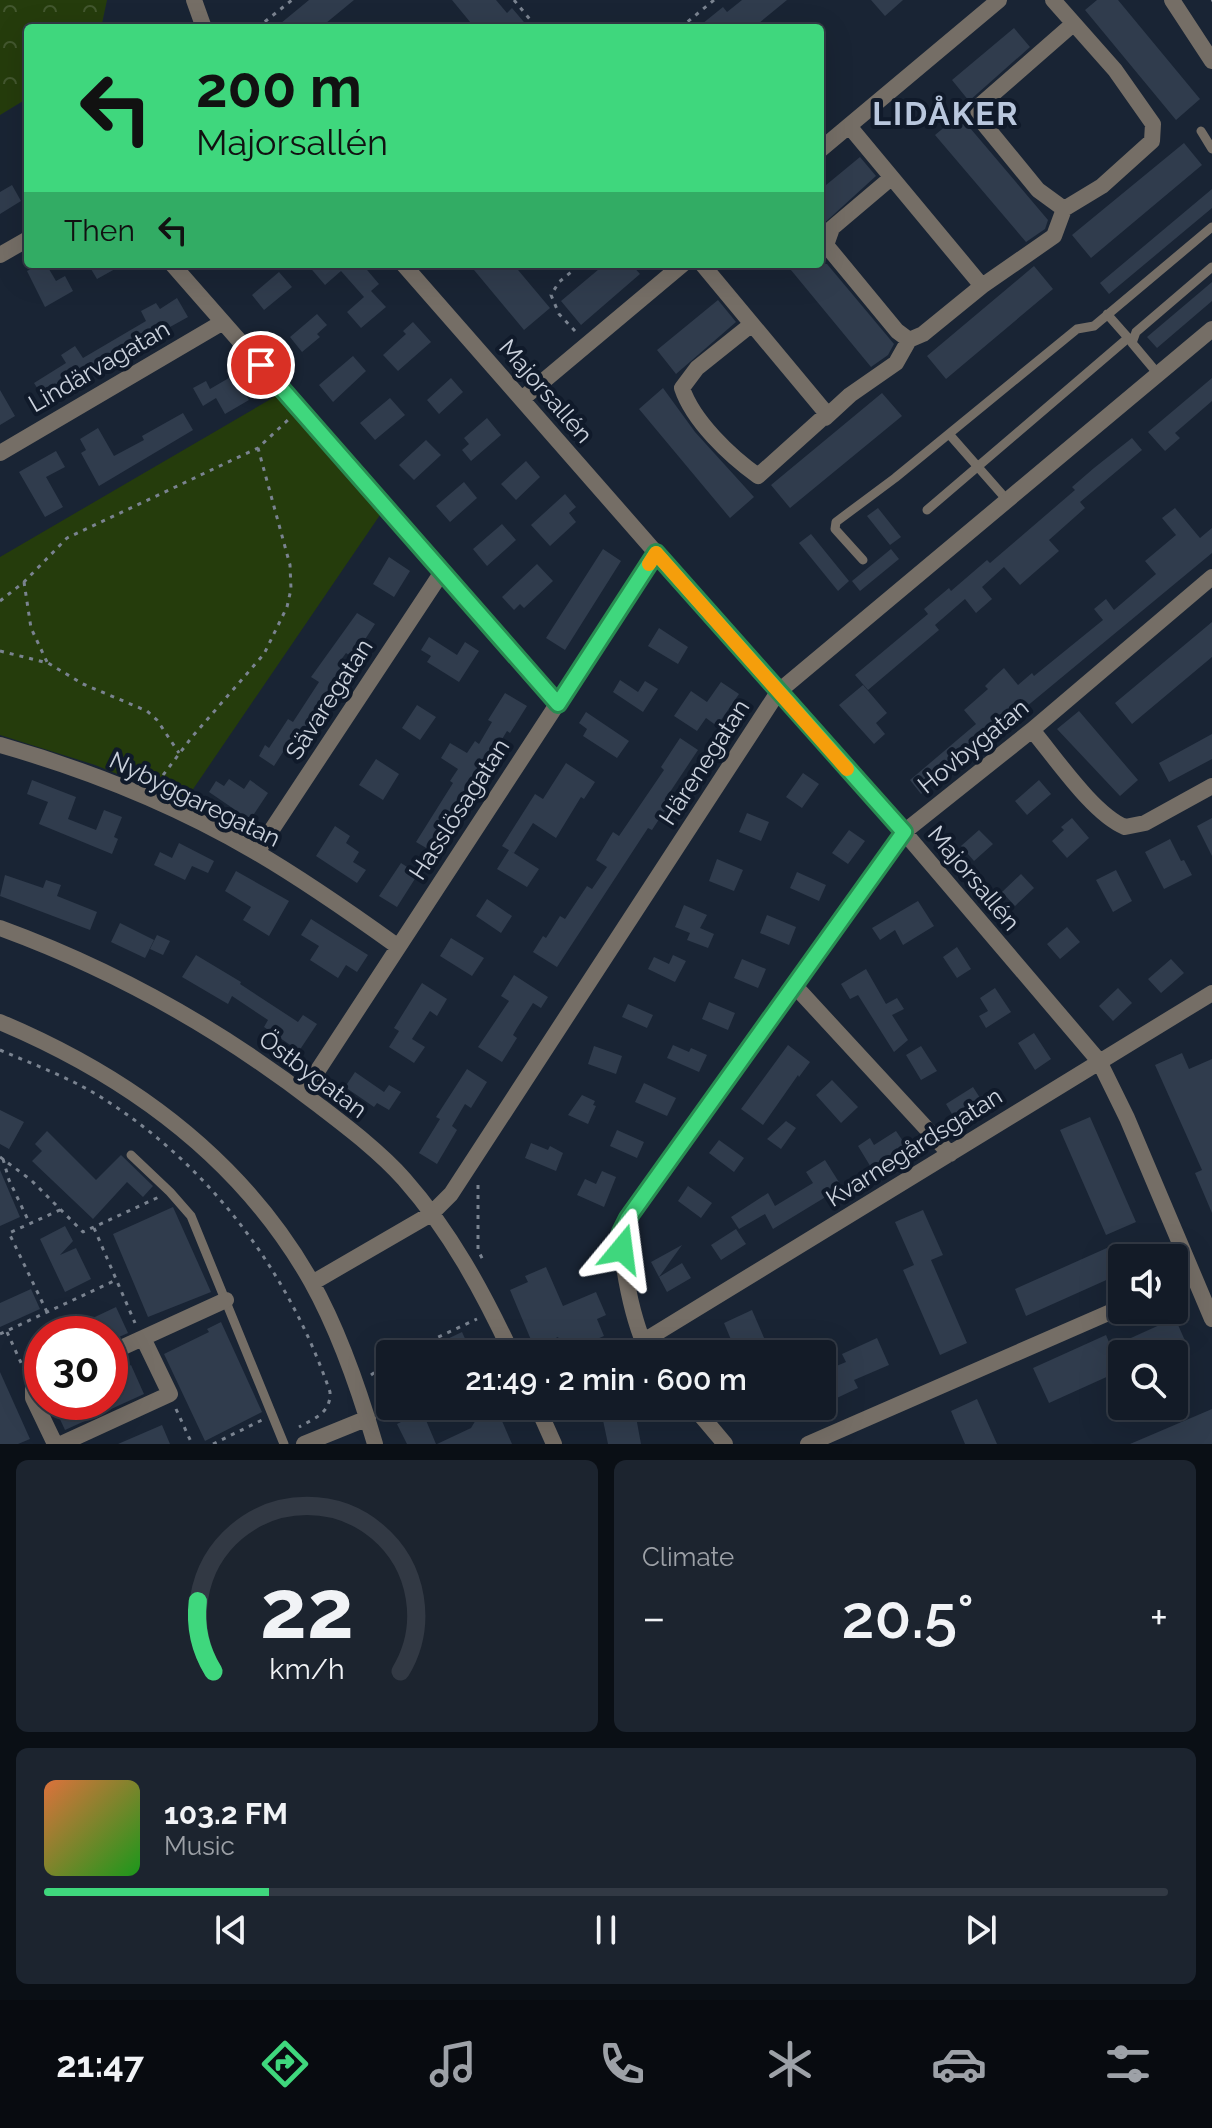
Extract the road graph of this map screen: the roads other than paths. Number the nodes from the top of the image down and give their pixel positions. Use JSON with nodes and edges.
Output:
{"nodes":[{"id":1,"x":194,"y":0,"type":"edge"},
{"id":2,"x":999,"y":0,"type":"edge"},
{"id":3,"x":1053,"y":0,"type":"edge"},
{"id":4,"x":1172,"y":0,"type":"edge"},
{"id":5,"x":203,"y":24,"type":"edge"},
{"id":6,"x":1073,"y":24,"type":"junction"},
{"id":7,"x":1212,"y":61,"type":"edge"},
{"id":8,"x":849,"y":126,"type":"junction"},
{"id":9,"x":1201,"y":131,"type":"dead end"},
{"id":10,"x":824,"y":147,"type":"edge"},
{"id":11,"x":1212,"y":149,"type":"edge"},
{"id":12,"x":891,"y":178,"type":"junction"},
{"id":13,"x":1064,"y":209,"type":"junction"},
{"id":14,"x":1212,"y":227,"type":"edge"},
{"id":15,"x":24,"y":241,"type":"edge"},
{"id":16,"x":824,"y":241,"type":"edge"},
{"id":17,"x":824,"y":244,"type":"edge"},
{"id":18,"x":0,"y":255,"type":"edge"},
{"id":19,"x":1212,"y":267,"type":"edge"},
{"id":20,"x":176,"y":268,"type":"edge"},
{"id":21,"x":407,"y":268,"type":"edge"},
{"id":22,"x":678,"y":268,"type":"edge"},
{"id":23,"x":705,"y":268,"type":"edge"},
{"id":24,"x":982,"y":286,"type":"junction"},
{"id":25,"x":1107,"y":314,"type":"junction"},
{"id":26,"x":223,"y":322,"type":"junction"},
{"id":27,"x":752,"y":324,"type":"junction"},
{"id":28,"x":1212,"y":329,"type":"edge"},
{"id":29,"x":909,"y":340,"type":"junction"},
{"id":30,"x":1130,"y":340,"type":"junction"},
{"id":31,"x":1158,"y":374,"type":"junction"},
{"id":32,"x":522,"y":399,"type":"junction"},
{"id":33,"x":825,"y":418,"type":"junction"},
{"id":34,"x":949,"y":434,"type":"junction"},
{"id":35,"x":0,"y":453,"type":"edge"},
{"id":36,"x":978,"y":467,"type":"junction"},
{"id":37,"x":1007,"y":500,"type":"junction"},
{"id":38,"x":927,"y":510,"type":"dead end"},
{"id":39,"x":656,"y":553,"type":"junction"},
{"id":40,"x":863,"y":560,"type":"dead end"},
{"id":41,"x":442,"y":572,"type":"junction"},
{"id":42,"x":1212,"y":577,"type":"edge"},
{"id":43,"x":778,"y":692,"type":"junction"},
{"id":44,"x":558,"y":704,"type":"junction"},
{"id":45,"x":1032,"y":730,"type":"junction"},
{"id":46,"x":0,"y":745,"type":"edge"},
{"id":47,"x":1212,"y":786,"type":"edge"},
{"id":48,"x":904,"y":832,"type":"junction"},
{"id":49,"x":257,"y":852,"type":"junction"},
{"id":50,"x":0,"y":928,"type":"edge"},
{"id":51,"x":397,"y":946,"type":"junction"},
{"id":52,"x":794,"y":985,"type":"junction"},
{"id":53,"x":1212,"y":993,"type":"edge"},
{"id":54,"x":0,"y":1022,"type":"edge"},
{"id":55,"x":1099,"y":1061,"type":"junction"},
{"id":56,"x":303,"y":1093,"type":"junction"},
{"id":57,"x":950,"y":1154,"type":"junction"},
{"id":58,"x":131,"y":1155,"type":"dead end"},
{"id":59,"x":431,"y":1214,"type":"junction"},
{"id":60,"x":1193,"y":1276,"type":"junction"},
{"id":61,"x":1188,"y":1278,"type":"edge"},
{"id":62,"x":312,"y":1283,"type":"junction"},
{"id":63,"x":226,"y":1300,"type":"junction"},
{"id":64,"x":1108,"y":1313,"type":"edge"},
{"id":65,"x":1212,"y":1319,"type":"edge"},
{"id":66,"x":143,"y":1338,"type":"junction"},
{"id":67,"x":506,"y":1340,"type":"edge"},
{"id":68,"x":644,"y":1340,"type":"edge"},
{"id":69,"x":659,"y":1340,"type":"edge"},
{"id":70,"x":128,"y":1345,"type":"edge"},
{"id":71,"x":368,"y":1418,"type":"junction"},
{"id":72,"x":45,"y":1420,"type":"edge"},
{"id":73,"x":543,"y":1420,"type":"edge"},
{"id":74,"x":705,"y":1420,"type":"edge"},
{"id":75,"x":283,"y":1440,"type":"edge"},
{"id":76,"x":58,"y":1444,"type":"edge"},
{"id":77,"x":304,"y":1444,"type":"edge"},
{"id":78,"x":375,"y":1444,"type":"edge"},
{"id":79,"x":554,"y":1444,"type":"edge"},
{"id":80,"x":725,"y":1444,"type":"edge"},
{"id":81,"x":808,"y":1444,"type":"edge"}],
"edges":[{"from":1,"to":5,"type":"street"},
{"from":2,"to":8,"type":"street"},
{"from":3,"to":6,"type":"street"},
{"from":4,"to":7,"type":"street"},
{"from":6,"to":13,"type":"street"},
{"from":6,"to":13,"type":"street"},
{"from":8,"to":10,"type":"street"},
{"from":8,"to":12,"type":"street"},
{"from":9,"to":11,"type":"lane"},
{"from":12,"to":16,"type":"street"},
{"from":12,"to":24,"type":"street"},
{"from":13,"to":24,"type":"street"},
{"from":14,"to":25,"type":"lane"},
{"from":15,"to":18,"type":"street"},
{"from":17,"to":29,"type":"street"},
{"from":19,"to":30,"type":"lane"},
{"from":20,"to":26,"type":"street"},
{"from":21,"to":32,"type":"street","name":"Majorsallén"},
{"from":22,"to":32,"type":"street"},
{"from":23,"to":27,"type":"street"},
{"from":24,"to":29,"type":"street"},
{"from":25,"to":30,"type":"lane"},
{"from":25,"to":34,"type":"lane"},
{"from":26,"to":35,"type":"street","name":"Lindärvagatan"},
{"from":26,"to":41,"type":"street"},
{"from":27,"to":33,"type":"street"},
{"from":27,"to":33,"type":"street"},
{"from":28,"to":31,"type":"street","name":"Härenegatan"},
{"from":29,"to":33,"type":"street"},
{"from":30,"to":31,"type":"lane"},
{"from":30,"to":36,"type":"lane"},
{"from":31,"to":37,"type":"street","name":"Härenegatan"},
{"from":32,"to":39,"type":"street","name":"Majorsallén"},
{"from":34,"to":36,"type":"lane"},
{"from":34,"to":40,"type":"lane"},
{"from":36,"to":37,"type":"lane"},
{"from":36,"to":38,"type":"lane"},
{"from":37,"to":43,"type":"street","name":"Härenegatan"},
{"from":39,"to":43,"type":"street","name":"Majorsallén"},
{"from":39,"to":44,"type":"street","name":"Hasslösagatan"},
{"from":41,"to":44,"type":"street"},
{"from":41,"to":49,"type":"street","name":"Sävaregatan"},
{"from":42,"to":45,"type":"street","name":"Hovbygatan"},
{"from":43,"to":48,"type":"street","name":"Majorsallén"},
{"from":43,"to":59,"type":"street","name":"Härenegatan"},
{"from":44,"to":51,"type":"street","name":"Hasslösagatan"},
{"from":45,"to":47,"type":"street"},
{"from":45,"to":48,"type":"street","name":"Hovbygatan"},
{"from":46,"to":49,"type":"street","name":"Nybyggaregatan"},
{"from":48,"to":52,"type":"street","name":"Hovbygatan"},
{"from":48,"to":55,"type":"street","name":"Majorsallén"},
{"from":49,"to":51,"type":"street","name":"Nybyggaregatan"},
{"from":50,"to":56,"type":"street","name":"Östbygatan"},
{"from":51,"to":56,"type":"street","name":"Hasslösagatan"},
{"from":52,"to":57,"type":"street"},
{"from":52,"to":68,"type":"street","name":"Hovbygatan"},
{"from":53,"to":55,"type":"street","name":"Kvarnegårdsgatan"},
{"from":54,"to":62,"type":"street"},
{"from":55,"to":57,"type":"street","name":"Kvarnegårdsgatan"},
{"from":55,"to":60,"type":"street","name":"Majorsallén"},
{"from":56,"to":59,"type":"street","name":"Östbygatan"},
{"from":57,"to":69,"type":"street","name":"Kvarnegårdsgatan"},
{"from":58,"to":63,"type":"lane"},
{"from":59,"to":62,"type":"street","name":"Härenegatan"},
{"from":59,"to":67,"type":"street","name":"Östbygatan"},
{"from":60,"to":61,"type":"street"},
{"from":60,"to":65,"type":"street","name":"Majorsallén"},
{"from":62,"to":71,"type":"street"},
{"from":63,"to":66,"type":"street"},
{"from":63,"to":75,"type":"lane"},
{"from":64,"to":81,"type":"street"},
{"from":66,"to":70,"type":"street"},
{"from":66,"to":76,"type":"street"},
{"from":71,"to":77,"type":"street"},
{"from":71,"to":78,"type":"street"},
{"from":72,"to":76,"type":"street"},
{"from":73,"to":79,"type":"street"},
{"from":74,"to":80,"type":"street"}]}
